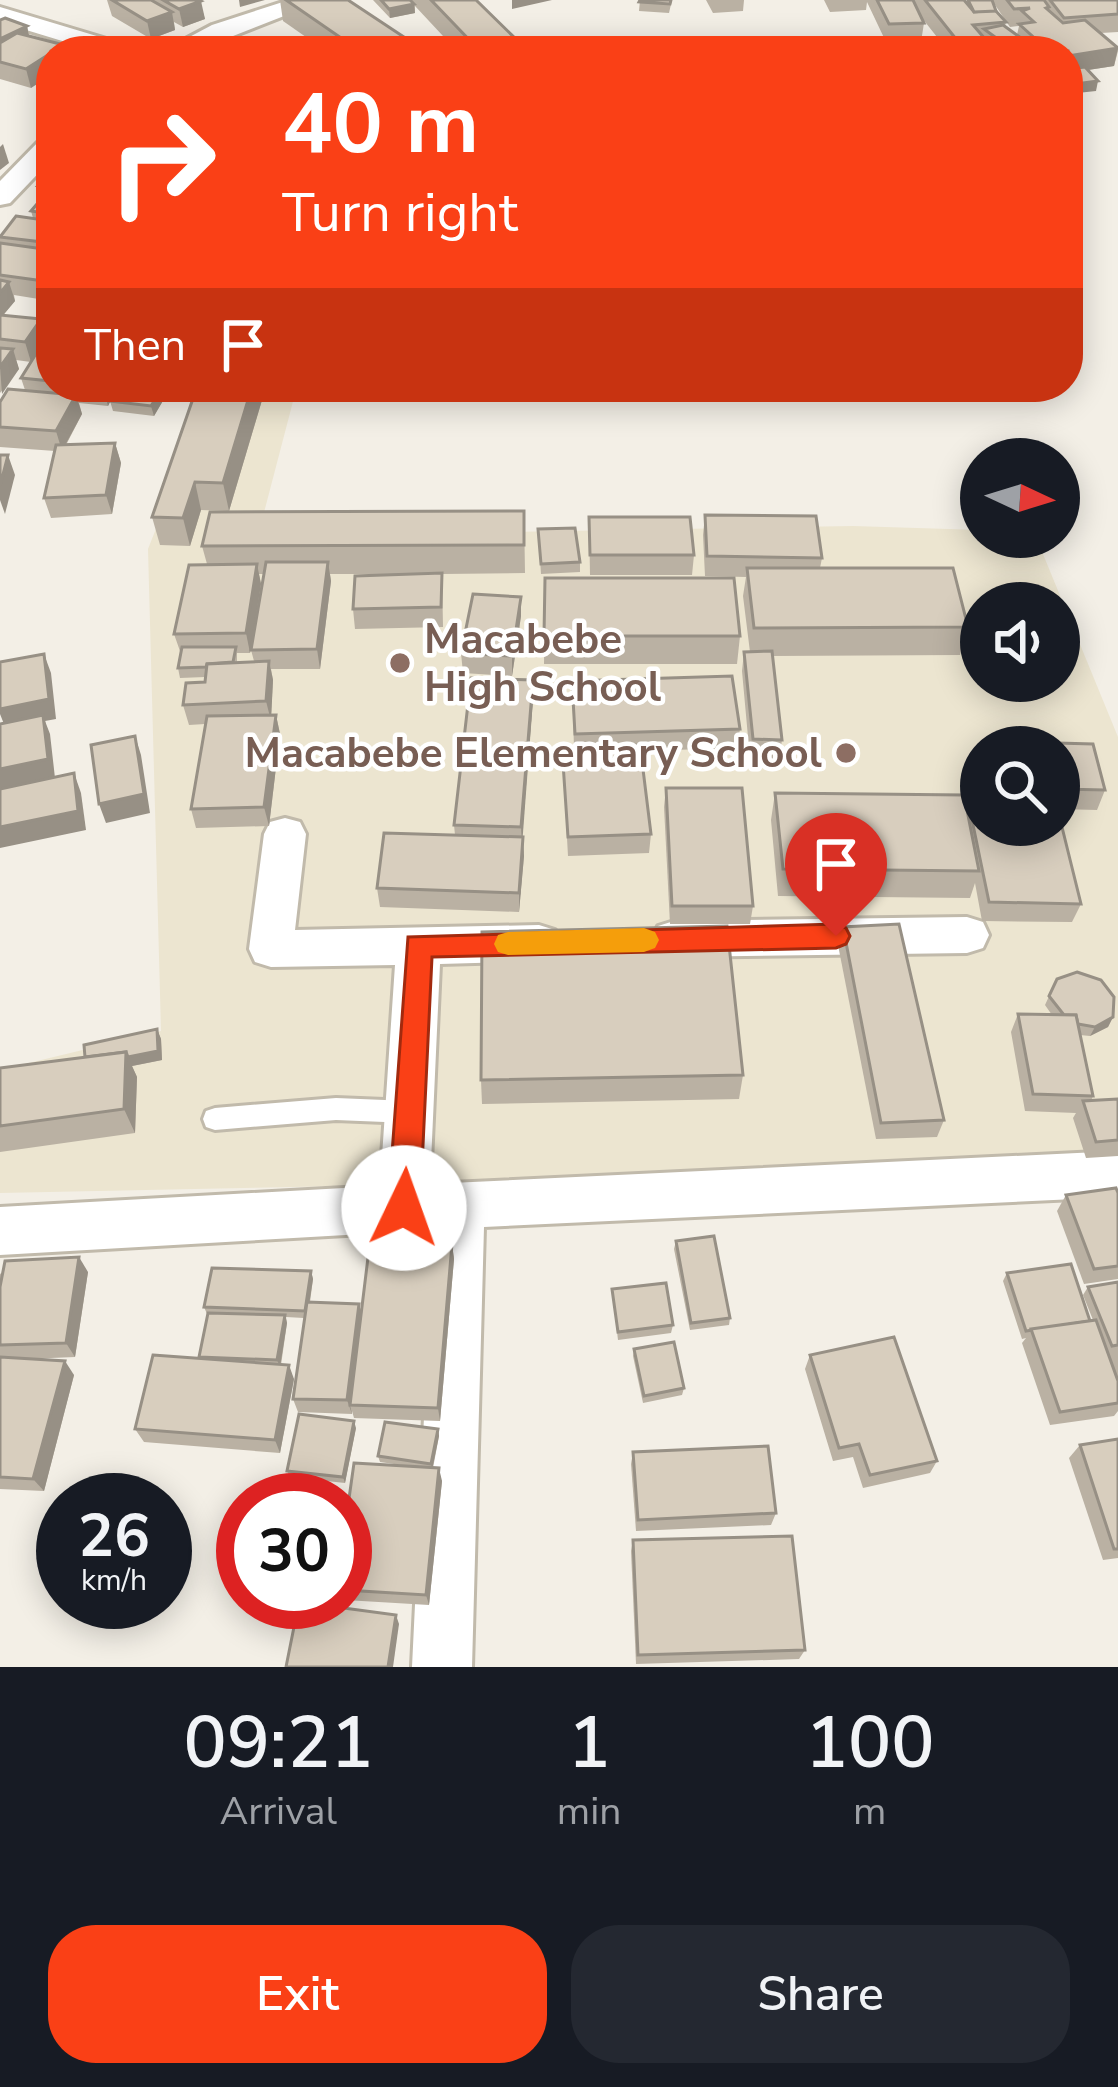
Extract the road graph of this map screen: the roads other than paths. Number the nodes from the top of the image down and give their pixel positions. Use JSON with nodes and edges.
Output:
{"nodes":[{"id":1,"x":313,"y":0,"type":"edge"},
{"id":2,"x":0,"y":14,"type":"edge"},
{"id":3,"x":72,"y":36,"type":"edge"},
{"id":4,"x":208,"y":36,"type":"edge"},
{"id":5,"x":36,"y":160,"type":"edge"},
{"id":6,"x":0,"y":197,"type":"edge"},
{"id":7,"x":285,"y":834,"type":"dead end"},
{"id":8,"x":967,"y":935,"type":"dead end"},
{"id":9,"x":628,"y":940,"type":"edge"},
{"id":10,"x":582,"y":942,"type":"edge"},
{"id":11,"x":418,"y":946,"type":"junction"},
{"id":12,"x":409,"y":1112,"type":"junction"},
{"id":13,"x":215,"y":1119,"type":"dead end"},
{"id":14,"x":1118,"y":1174,"type":"edge"},
{"id":15,"x":459,"y":1207,"type":"junction"},
{"id":16,"x":404,"y":1208,"type":"junction"},
{"id":17,"x":0,"y":1231,"type":"edge"},
{"id":18,"x":442,"y":1667,"type":"edge"}],
"edges":[{"from":1,"to":4,"type":"street"},
{"from":2,"to":3,"type":"street"},
{"from":5,"to":6,"type":"street"},
{"from":7,"to":11,"type":"street"},
{"from":8,"to":9,"type":"street"},
{"from":10,"to":11,"type":"street"},
{"from":11,"to":12,"type":"street"},
{"from":12,"to":13,"type":"lane"},
{"from":12,"to":16,"type":"street"},
{"from":14,"to":15,"type":"street"},
{"from":15,"to":16,"type":"street"},
{"from":15,"to":18,"type":"street"},
{"from":16,"to":17,"type":"street"}]}
